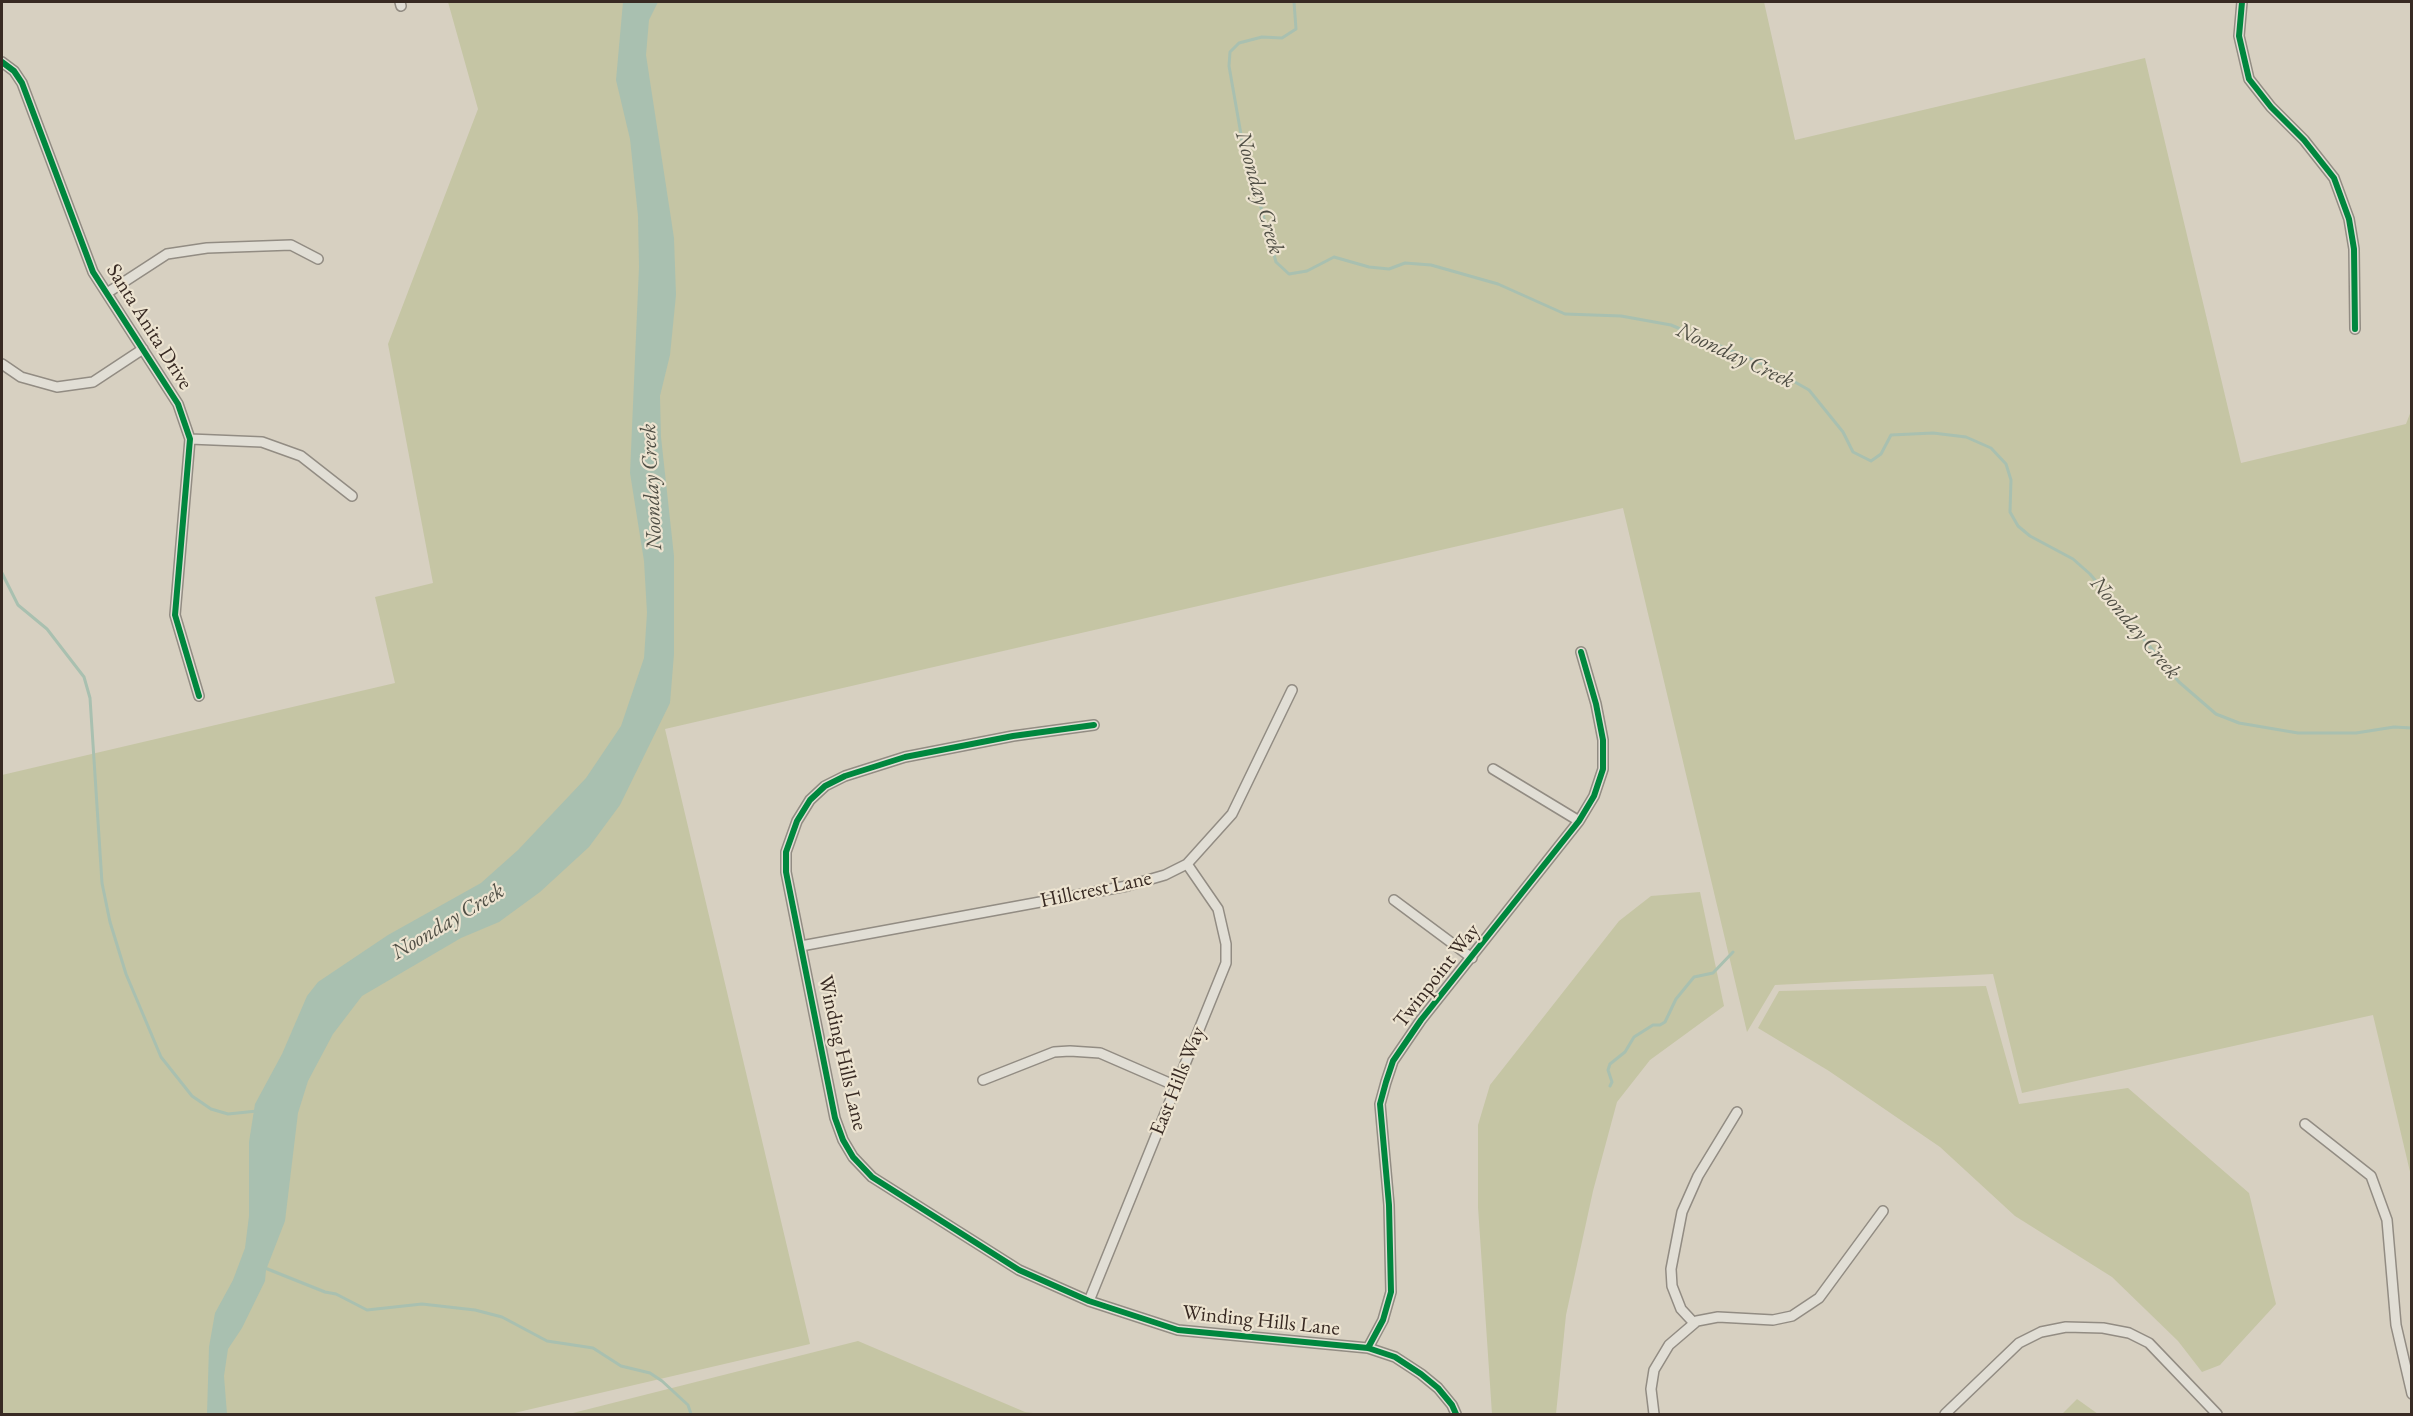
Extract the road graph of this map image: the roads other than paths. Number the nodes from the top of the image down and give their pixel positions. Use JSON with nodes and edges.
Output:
{"nodes":[{"id":1,"x":2242,"y":2,"type":"edge"},
{"id":2,"x":2,"y":62,"type":"edge"},
{"id":3,"x":318,"y":259,"type":"dead end"},
{"id":4,"x":107,"y":293,"type":"junction"},
{"id":5,"x":2355,"y":329,"type":"dead end"},
{"id":6,"x":143,"y":349,"type":"junction"},
{"id":7,"x":2,"y":364,"type":"edge"},
{"id":8,"x":190,"y":438,"type":"junction"},
{"id":9,"x":352,"y":496,"type":"dead end"},
{"id":10,"x":1581,"y":652,"type":"dead end"},
{"id":11,"x":1292,"y":690,"type":"dead end"},
{"id":12,"x":199,"y":696,"type":"dead end"},
{"id":13,"x":1094,"y":725,"type":"dead end"},
{"id":14,"x":1493,"y":769,"type":"dead end"},
{"id":15,"x":1579,"y":821,"type":"junction"},
{"id":16,"x":1187,"y":864,"type":"junction"},
{"id":17,"x":1394,"y":900,"type":"dead end"},
{"id":18,"x":801,"y":946,"type":"junction"},
{"id":19,"x":1472,"y":957,"type":"junction"},
{"id":20,"x":983,"y":1080,"type":"dead end"},
{"id":21,"x":1176,"y":1086,"type":"junction"},
{"id":22,"x":1737,"y":1112,"type":"dead end"},
{"id":23,"x":2305,"y":1124,"type":"dead end"},
{"id":24,"x":1883,"y":1210,"type":"dead end"},
{"id":25,"x":1089,"y":1300,"type":"junction"},
{"id":26,"x":1694,"y":1323,"type":"junction"},
{"id":27,"x":1368,"y":1348,"type":"junction"},
{"id":28,"x":2412,"y":1394,"type":"edge"},
{"id":29,"x":1456,"y":1414,"type":"edge"},
{"id":30,"x":1654,"y":1414,"type":"edge"},
{"id":31,"x":1945,"y":1414,"type":"edge"},
{"id":32,"x":2217,"y":1414,"type":"edge"}],
"edges":[{"from":1,"to":5,"type":"street"},
{"from":2,"to":4,"type":"street","name":"Santa Anita Drive"},
{"from":3,"to":4,"type":"street"},
{"from":4,"to":6,"type":"street","name":"Santa Anita Drive"},
{"from":6,"to":7,"type":"street"},
{"from":6,"to":8,"type":"street","name":"Santa Anita Drive"},
{"from":8,"to":9,"type":"street"},
{"from":8,"to":12,"type":"street","name":"Santa Anita Drive"},
{"from":10,"to":15,"type":"street","name":"Twinpoint Way"},
{"from":11,"to":16,"type":"street","name":"Hillcrest Lane"},
{"from":13,"to":18,"type":"street","name":"Winding Hills Lane"},
{"from":14,"to":15,"type":"street"},
{"from":15,"to":19,"type":"street","name":"Twinpoint Way"},
{"from":16,"to":18,"type":"street","name":"Hillcrest Lane"},
{"from":16,"to":21,"type":"street","name":"East Hills Way"},
{"from":17,"to":19,"type":"street"},
{"from":18,"to":25,"type":"street","name":"Winding Hills Lane"},
{"from":19,"to":27,"type":"street","name":"Twinpoint Way"},
{"from":20,"to":21,"type":"street"},
{"from":21,"to":25,"type":"street","name":"East Hills Way"},
{"from":22,"to":26,"type":"street"},
{"from":23,"to":28,"type":"street"},
{"from":24,"to":26,"type":"street"},
{"from":25,"to":27,"type":"street","name":"Winding Hills Lane"},
{"from":26,"to":30,"type":"street"},
{"from":27,"to":29,"type":"street","name":"Winding Hills Lane"},
{"from":31,"to":32,"type":"street"}]}
